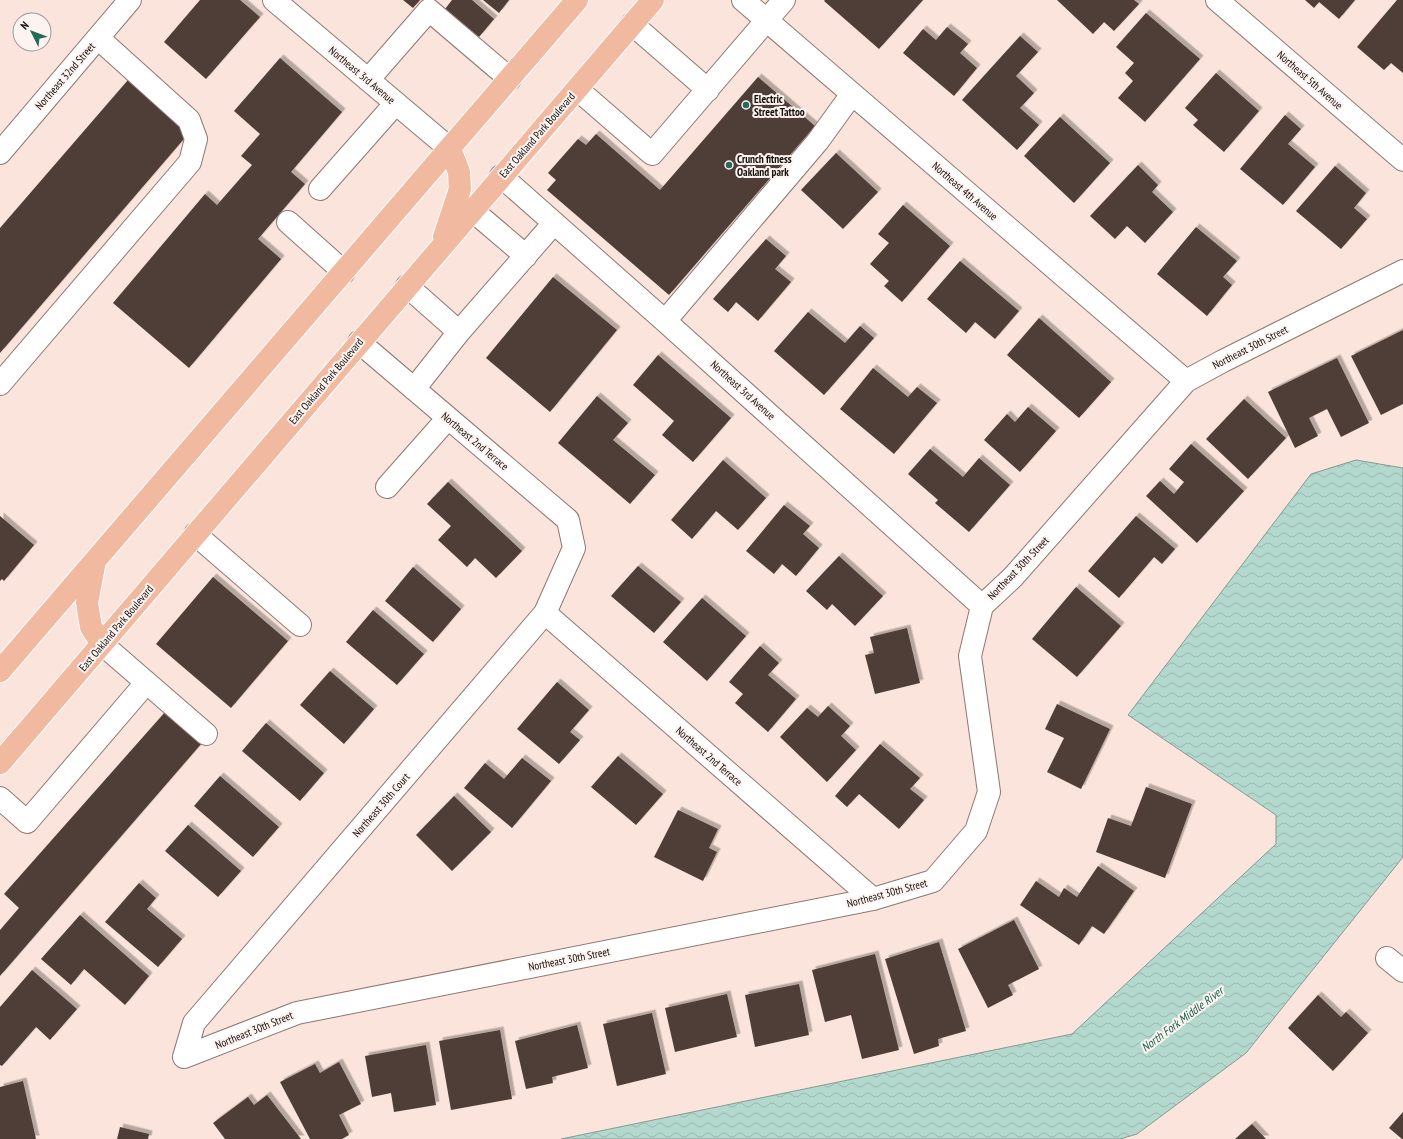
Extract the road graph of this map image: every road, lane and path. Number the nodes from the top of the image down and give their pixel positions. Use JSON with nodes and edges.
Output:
{"nodes":[{"id":1,"x":130,"y":0,"type":"edge"},
{"id":2,"x":274,"y":0,"type":"edge"},
{"id":3,"x":577,"y":0,"type":"edge"},
{"id":4,"x":653,"y":0,"type":"edge"},
{"id":5,"x":743,"y":0,"type":"edge"},
{"id":6,"x":784,"y":0,"type":"edge"},
{"id":7,"x":1217,"y":0,"type":"edge"},
{"id":8,"x":767,"y":21,"type":"junction"},
{"id":9,"x":632,"y":24,"type":"junction"},
{"id":10,"x":98,"y":38,"type":"junction"},
{"id":11,"x":510,"y":79,"type":"junction"},
{"id":12,"x":368,"y":80,"type":"junction"},
{"id":13,"x":576,"y":89,"type":"junction"},
{"id":14,"x":708,"y":90,"type":"junction"},
{"id":15,"x":852,"y":94,"type":"junction"},
{"id":16,"x":396,"y":103,"type":"junction"},
{"id":17,"x":450,"y":149,"type":"junction"},
{"id":18,"x":0,"y":152,"type":"edge"},
{"id":19,"x":1403,"y":160,"type":"edge"},
{"id":20,"x":502,"y":176,"type":"junction"},
{"id":21,"x":320,"y":189,"type":"dead end"},
{"id":22,"x":472,"y":210,"type":"junction"},
{"id":23,"x":288,"y":222,"type":"dead end"},
{"id":24,"x":554,"y":223,"type":"junction"},
{"id":25,"x":441,"y":246,"type":"junction"},
{"id":26,"x":526,"y":256,"type":"junction"},
{"id":27,"x":1403,"y":271,"type":"edge"},
{"id":28,"x":344,"y":272,"type":"junction"},
{"id":29,"x":407,"y":286,"type":"junction"},
{"id":30,"x":666,"y":321,"type":"junction"},
{"id":31,"x":459,"y":332,"type":"junction"},
{"id":32,"x":359,"y":342,"type":"junction"},
{"id":33,"x":1186,"y":381,"type":"junction"},
{"id":34,"x":0,"y":384,"type":"edge"},
{"id":35,"x":414,"y":389,"type":"junction"},
{"id":36,"x":448,"y":418,"type":"junction"},
{"id":37,"x":387,"y":487,"type":"dead end"},
{"id":38,"x":195,"y":534,"type":"junction"},
{"id":39,"x":574,"y":548,"type":"joint"},
{"id":40,"x":95,"y":560,"type":"junction"},
{"id":41,"x":982,"y":606,"type":"junction"},
{"id":42,"x":545,"y":613,"type":"junction"},
{"id":43,"x":300,"y":625,"type":"dead end"},
{"id":44,"x":102,"y":644,"type":"junction"},
{"id":45,"x":0,"y":671,"type":"edge"},
{"id":46,"x":146,"y":683,"type":"junction"},
{"id":47,"x":206,"y":734,"type":"dead end"},
{"id":48,"x":0,"y":763,"type":"edge"},
{"id":49,"x":0,"y":798,"type":"edge"},
{"id":50,"x":872,"y":899,"type":"junction"},
{"id":51,"x":184,"y":1058,"type":"joint"}],
"edges":[{"from":1,"to":10,"type":"street","name":"Northeast 32nd Street"},
{"from":2,"to":12,"type":"street","name":"Northeast 3rd Avenue"},
{"from":3,"to":11,"type":"main road"},
{"from":4,"to":9,"type":"main road","name":"East Oakland Park Boulevard"},
{"from":5,"to":8,"type":"street","name":"Northeast 4th Avenue"},
{"from":6,"to":8,"type":"street"},
{"from":7,"to":19,"type":"street","name":"Northeast 5th Avenue"},
{"from":8,"to":14,"type":"street"},
{"from":8,"to":15,"type":"street","name":"Northeast 4th Avenue"},
{"from":9,"to":13,"type":"main road","name":"East Oakland Park Boulevard"},
{"from":9,"to":14,"type":"street"},
{"from":10,"to":18,"type":"street","name":"Northeast 32nd Street"},
{"from":10,"to":34,"type":"street"},
{"from":11,"to":12,"type":"street"},
{"from":11,"to":17,"type":"main road"},
{"from":12,"to":16,"type":"street","name":"Northeast 3rd Avenue"},
{"from":13,"to":14,"type":"street"},
{"from":13,"to":20,"type":"main road","name":"East Oakland Park Boulevard"},
{"from":15,"to":30,"type":"street"},
{"from":15,"to":33,"type":"street","name":"Northeast 4th Avenue"},
{"from":16,"to":17,"type":"street","name":"Northeast 3rd Avenue"},
{"from":16,"to":21,"type":"street"},
{"from":17,"to":25,"type":"main road"},
{"from":17,"to":28,"type":"main road"},
{"from":20,"to":22,"type":"main road","name":"East Oakland Park Boulevard"},
{"from":20,"to":24,"type":"street","name":"Northeast 3rd Avenue"},
{"from":22,"to":25,"type":"main road","name":"East Oakland Park Boulevard"},
{"from":22,"to":26,"type":"street"},
{"from":23,"to":28,"type":"street"},
{"from":24,"to":26,"type":"street"},
{"from":24,"to":30,"type":"street","name":"Northeast 3rd Avenue"},
{"from":25,"to":29,"type":"main road","name":"East Oakland Park Boulevard"},
{"from":26,"to":31,"type":"street"},
{"from":27,"to":33,"type":"street","name":"Northeast 30th Street"},
{"from":28,"to":40,"type":"main road"},
{"from":29,"to":31,"type":"street"},
{"from":29,"to":32,"type":"main road","name":"East Oakland Park Boulevard"},
{"from":30,"to":41,"type":"street","name":"Northeast 3rd Avenue"},
{"from":31,"to":35,"type":"street"},
{"from":32,"to":35,"type":"street","name":"Northeast 2nd Terrace"},
{"from":32,"to":38,"type":"main road","name":"East Oakland Park Boulevard"},
{"from":33,"to":41,"type":"street","name":"Northeast 30th Street"},
{"from":35,"to":36,"type":"street","name":"Northeast 2nd Terrace"},
{"from":36,"to":37,"type":"street"},
{"from":36,"to":39,"type":"street","name":"Northeast 2nd Terrace"},
{"from":38,"to":43,"type":"street"},
{"from":38,"to":44,"type":"main road","name":"East Oakland Park Boulevard"},
{"from":39,"to":42,"type":"street","name":"Northeast 30th Court"},
{"from":40,"to":44,"type":"main road"},
{"from":40,"to":45,"type":"main road"},
{"from":41,"to":50,"type":"street","name":"Northeast 30th Street"},
{"from":42,"to":50,"type":"street","name":"Northeast 2nd Terrace"},
{"from":42,"to":51,"type":"street","name":"Northeast 30th Court"},
{"from":44,"to":46,"type":"street"},
{"from":44,"to":48,"type":"main road","name":"East Oakland Park Boulevard"},
{"from":46,"to":47,"type":"street"},
{"from":46,"to":49,"type":"street"},
{"from":50,"to":51,"type":"street","name":"Northeast 30th Street"}]}
